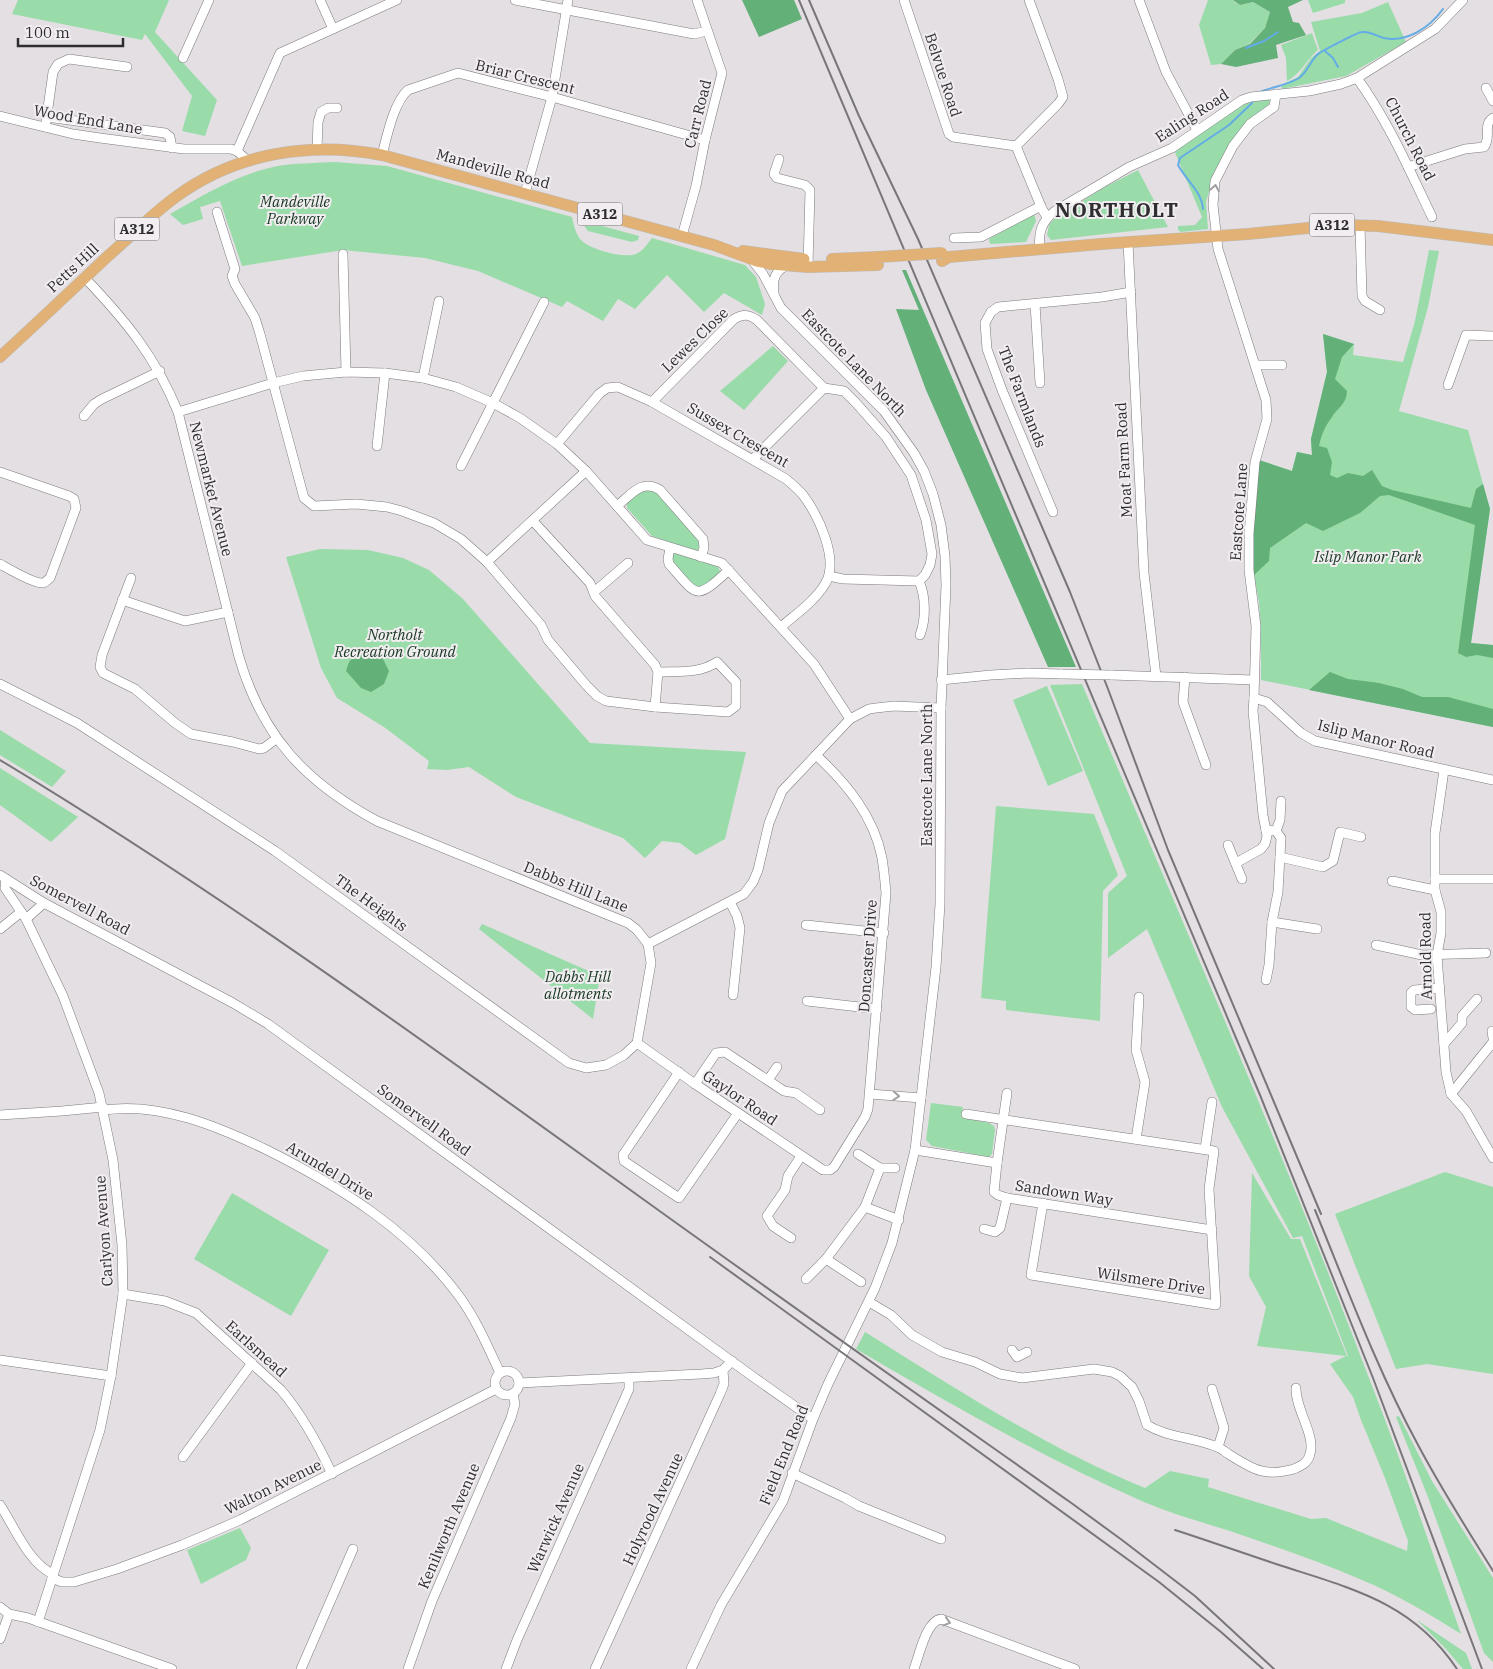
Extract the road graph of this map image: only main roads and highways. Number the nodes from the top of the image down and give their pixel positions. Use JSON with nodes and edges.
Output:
{"nodes":[{"id":1,"x":247,"y":160,"type":"joint"},
{"id":2,"x":1493,"y":240,"type":"edge"},
{"id":3,"x":728,"y":249,"type":"junction"},
{"id":4,"x":776,"y":261,"type":"junction"},
{"id":5,"x":0,"y":357,"type":"edge"}],
"edges":[{"from":1,"to":3,"type":"main road","name":"Mandeville Road","number":"A312"},
{"from":1,"to":5,"type":"main road","name":"Petts Hill","number":"A312"},
{"from":2,"to":4,"type":"main road","name":"Mandeville Road","number":"A312"},
{"from":3,"to":4,"type":"main road","name":"Mandeville Road","number":"A312"},
{"from":3,"to":4,"type":"main road","name":"Mandeville Road","number":"A312"}]}
